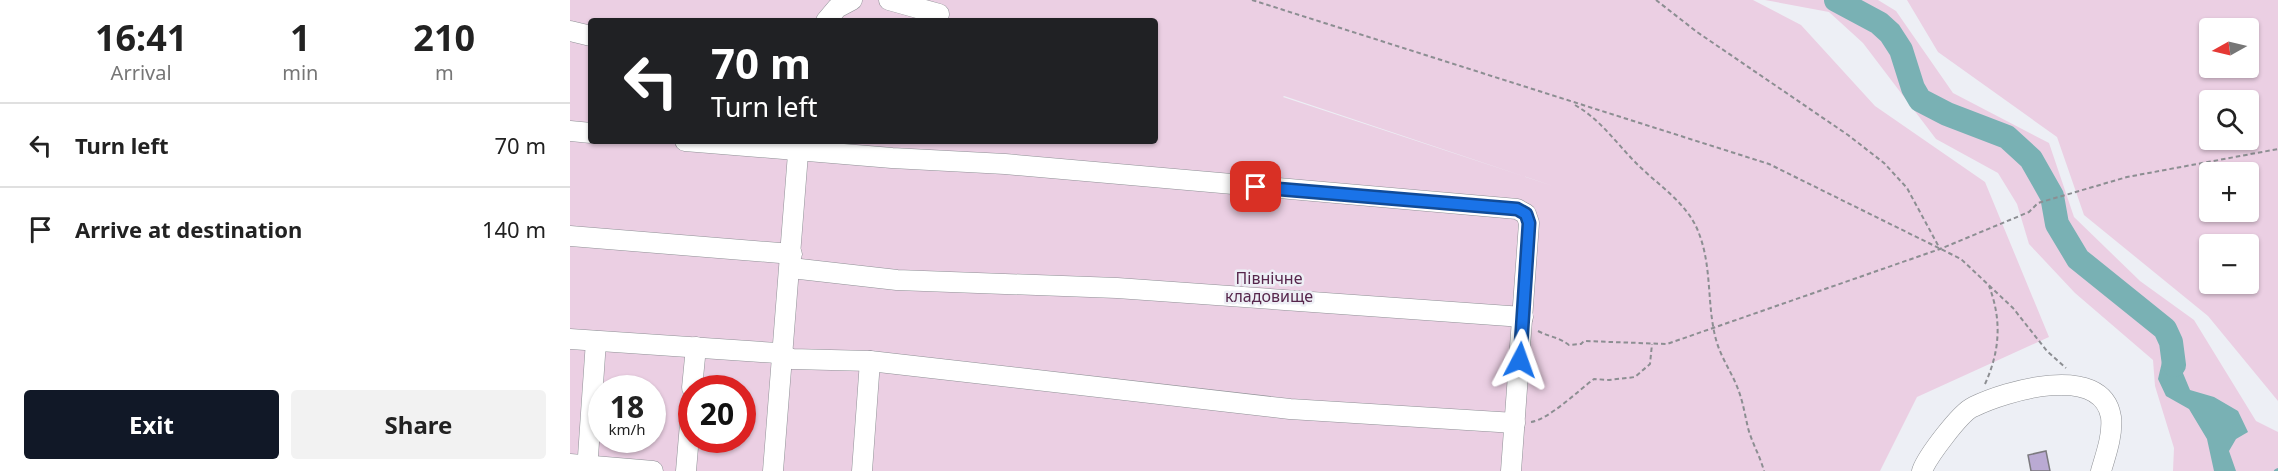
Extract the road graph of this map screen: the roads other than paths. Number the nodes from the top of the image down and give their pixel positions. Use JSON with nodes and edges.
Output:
{"nodes":[{"id":1,"x":852,"y":0,"type":"edge"},
{"id":2,"x":889,"y":0,"type":"edge"},
{"id":3,"x":939,"y":14,"type":"dead end"},
{"id":4,"x":829,"y":18,"type":"edge"},
{"id":5,"x":570,"y":31,"type":"edge"},
{"id":6,"x":588,"y":35,"type":"edge"},
{"id":7,"x":570,"y":131,"type":"edge"},
{"id":8,"x":588,"y":133,"type":"edge"},
{"id":9,"x":753,"y":144,"type":"edge"},
{"id":10,"x":799,"y":146,"type":"edge"},
{"id":11,"x":570,"y":236,"type":"edge"},
{"id":12,"x":791,"y":261,"type":"junction"},
{"id":13,"x":1523,"y":317,"type":"junction"},
{"id":14,"x":570,"y":339,"type":"edge"},
{"id":15,"x":596,"y":340,"type":"junction"},
{"id":16,"x":696,"y":347,"type":"junction"},
{"id":17,"x":784,"y":356,"type":"junction"},
{"id":18,"x":870,"y":361,"type":"junction"},
{"id":19,"x":693,"y":375,"type":"edge"},
{"id":20,"x":1515,"y":423,"type":"junction"},
{"id":21,"x":688,"y":453,"type":"edge"},
{"id":22,"x":582,"y":467,"type":"edge"},
{"id":23,"x":653,"y":471,"type":"edge"},
{"id":24,"x":686,"y":471,"type":"edge"},
{"id":25,"x":773,"y":471,"type":"edge"},
{"id":26,"x":862,"y":471,"type":"edge"},
{"id":27,"x":1511,"y":471,"type":"edge"},
{"id":28,"x":1922,"y":471,"type":"edge"},
{"id":29,"x":2101,"y":471,"type":"edge"}],
"edges":[{"from":1,"to":4,"type":"street"},
{"from":2,"to":3,"type":"street"},
{"from":5,"to":6,"type":"street"},
{"from":7,"to":8,"type":"street"},
{"from":9,"to":10,"type":"street"},
{"from":10,"to":12,"type":"street"},
{"from":10,"to":13,"type":"street"},
{"from":11,"to":12,"type":"street"},
{"from":12,"to":13,"type":"street"},
{"from":12,"to":17,"type":"street"},
{"from":13,"to":20,"type":"street"},
{"from":14,"to":15,"type":"street"},
{"from":15,"to":16,"type":"street"},
{"from":15,"to":22,"type":"street"},
{"from":16,"to":17,"type":"street"},
{"from":16,"to":19,"type":"street"},
{"from":17,"to":18,"type":"street"},
{"from":17,"to":25,"type":"street"},
{"from":18,"to":20,"type":"street"},
{"from":18,"to":26,"type":"street"},
{"from":20,"to":27,"type":"street"},
{"from":21,"to":24,"type":"street"},
{"from":22,"to":23,"type":"street"},
{"from":28,"to":29,"type":"street"}]}
